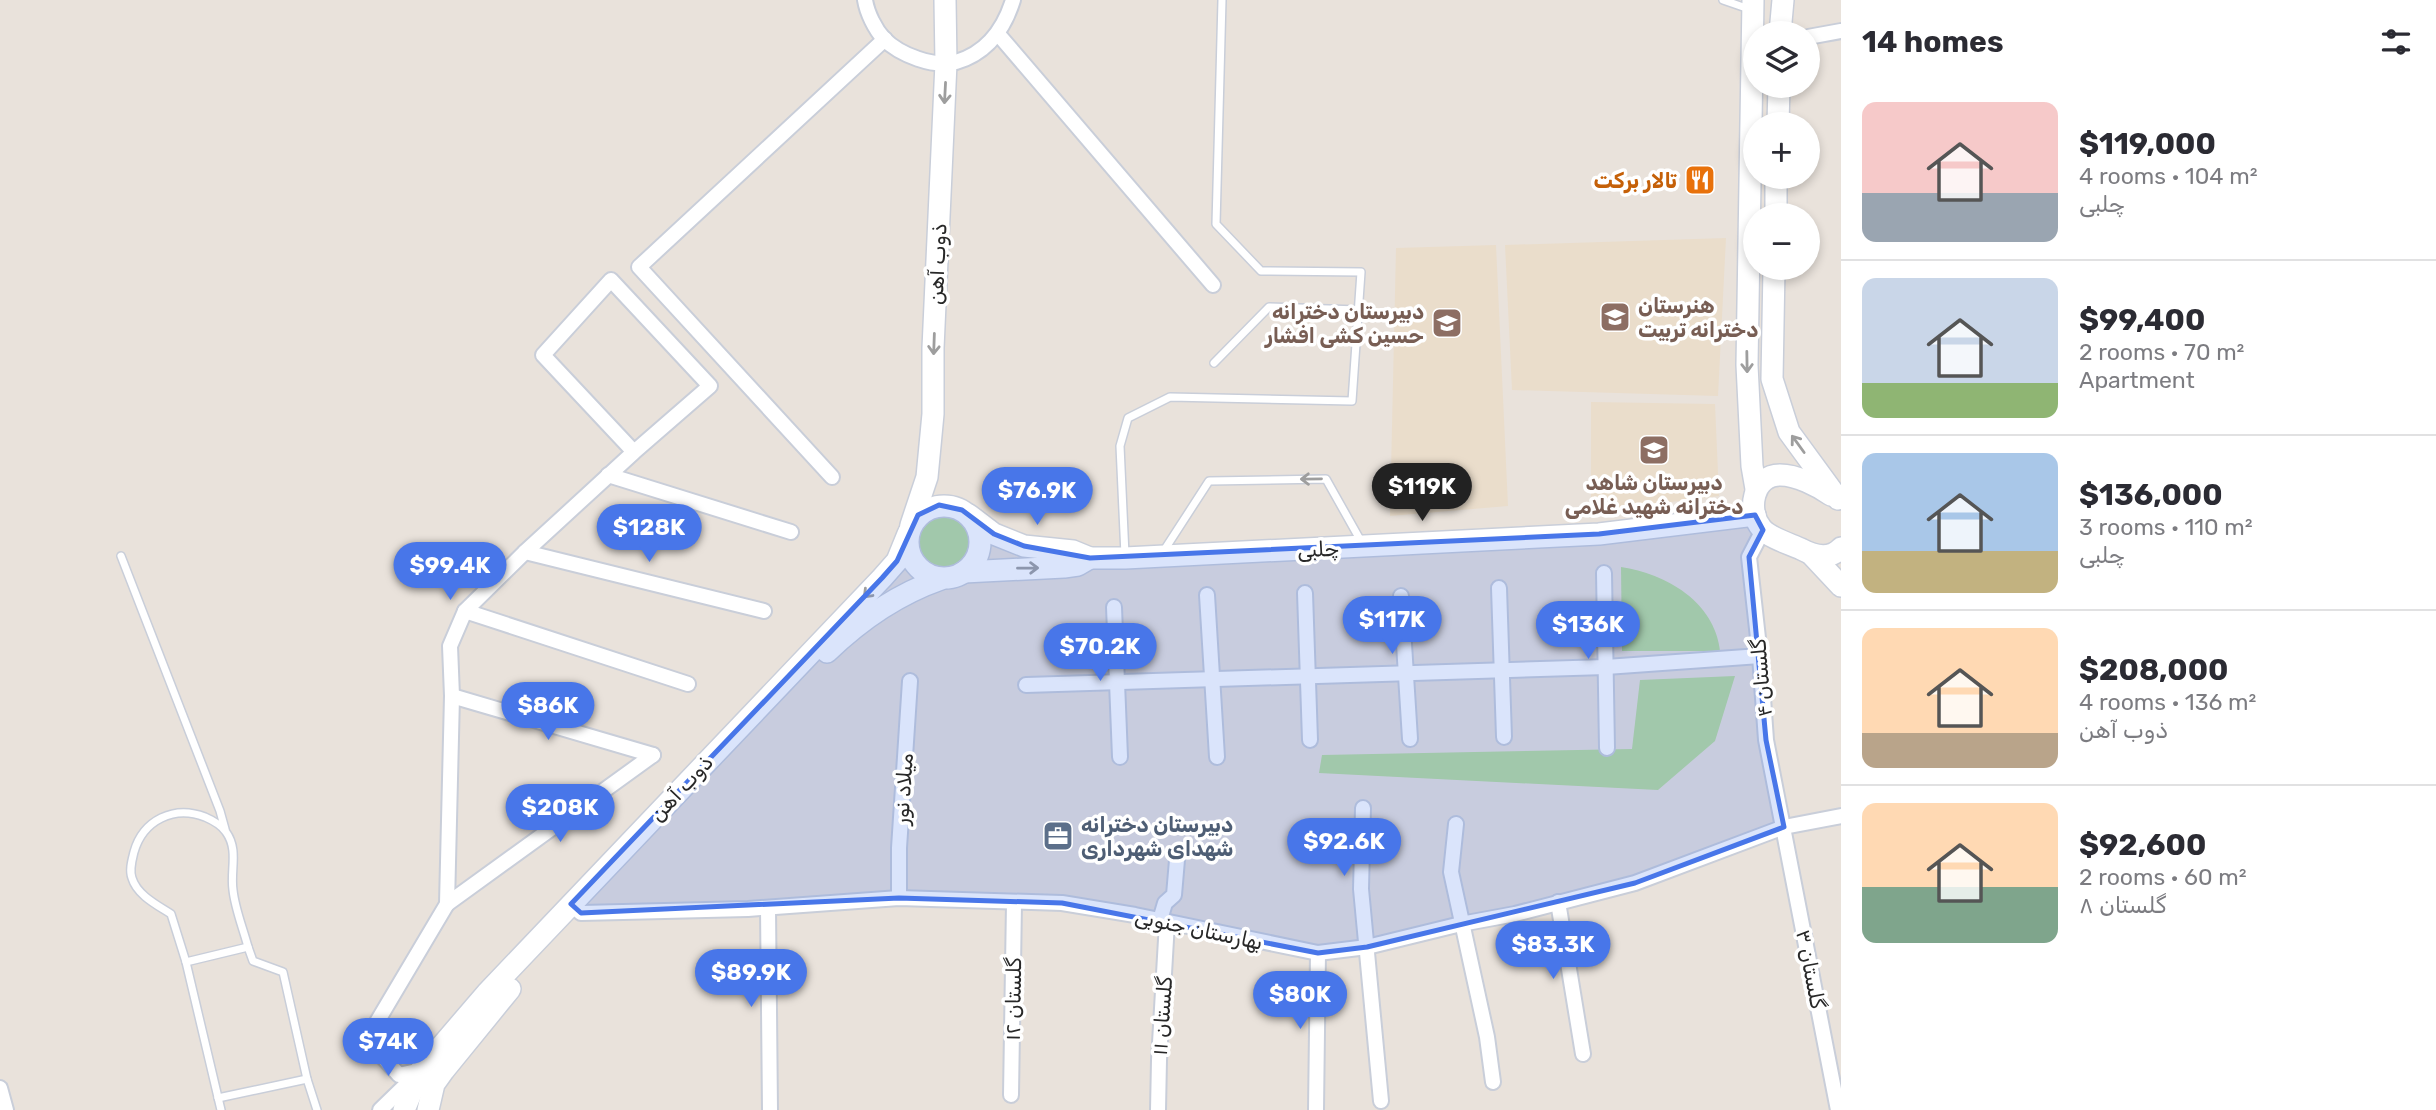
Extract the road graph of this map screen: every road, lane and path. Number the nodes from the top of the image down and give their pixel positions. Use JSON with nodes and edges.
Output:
{"nodes":[{"id":1,"x":865,"y":0,"type":"edge"},
{"id":2,"x":945,"y":0,"type":"edge"},
{"id":3,"x":1013,"y":0,"type":"edge"},
{"id":4,"x":1222,"y":0,"type":"edge"},
{"id":5,"x":1723,"y":0,"type":"edge"},
{"id":6,"x":1783,"y":0,"type":"edge"},
{"id":7,"x":1753,"y":6,"type":"edge"},
{"id":8,"x":1781,"y":21,"type":"edge"},
{"id":9,"x":1841,"y":31,"type":"edge"},
{"id":10,"x":998,"y":34,"type":"junction"},
{"id":11,"x":1820,"y":35,"type":"edge"},
{"id":12,"x":885,"y":39,"type":"junction"},
{"id":13,"x":946,"y":63,"type":"junction"},
{"id":14,"x":1753,"y":98,"type":"edge"},
{"id":15,"x":1774,"y":280,"type":"edge"},
{"id":16,"x":1213,"y":285,"type":"dead end"},
{"id":17,"x":1358,"y":310,"type":"junction"},
{"id":18,"x":1214,"y":363,"type":"dead end"},
{"id":19,"x":634,"y":452,"type":"junction"},
{"id":20,"x":608,"y":475,"type":"junction"},
{"id":21,"x":832,"y":477,"type":"dead end"},
{"id":22,"x":1756,"y":489,"type":"junction"},
{"id":23,"x":1840,"y":501,"type":"edge"},
{"id":24,"x":969,"y":515,"type":"junction"},
{"id":25,"x":1759,"y":523,"type":"junction"},
{"id":26,"x":910,"y":529,"type":"junction"},
{"id":27,"x":791,"y":532,"type":"dead end"},
{"id":28,"x":1364,"y":547,"type":"junction"},
{"id":29,"x":1841,"y":548,"type":"edge"},
{"id":30,"x":525,"y":552,"type":"junction"},
{"id":31,"x":1811,"y":554,"type":"junction"},
{"id":32,"x":121,"y":556,"type":"dead end"},
{"id":33,"x":1090,"y":558,"type":"junction"},
{"id":34,"x":1125,"y":558,"type":"junction"},
{"id":35,"x":1159,"y":558,"type":"junction"},
{"id":36,"x":964,"y":572,"type":"junction"},
{"id":37,"x":1604,"y":573,"type":"dead end"},
{"id":38,"x":941,"y":579,"type":"junction"},
{"id":39,"x":1841,"y":586,"type":"edge"},
{"id":40,"x":1499,"y":588,"type":"dead end"},
{"id":41,"x":1305,"y":593,"type":"dead end"},
{"id":42,"x":1207,"y":596,"type":"dead end"},
{"id":43,"x":1401,"y":596,"type":"dead end"},
{"id":44,"x":1114,"y":607,"type":"dead end"},
{"id":45,"x":465,"y":611,"type":"junction"},
{"id":46,"x":764,"y":611,"type":"dead end"},
{"id":47,"x":1760,"y":656,"type":"junction"},
{"id":48,"x":1606,"y":667,"type":"junction"},
{"id":49,"x":1502,"y":670,"type":"junction"},
{"id":50,"x":1405,"y":673,"type":"junction"},
{"id":51,"x":1309,"y":676,"type":"junction"},
{"id":52,"x":1213,"y":679,"type":"junction"},
{"id":53,"x":910,"y":681,"type":"dead end"},
{"id":54,"x":1117,"y":682,"type":"junction"},
{"id":55,"x":688,"y":684,"type":"dead end"},
{"id":56,"x":1026,"y":685,"type":"dead end"},
{"id":57,"x":452,"y":696,"type":"junction"},
{"id":58,"x":1504,"y":737,"type":"dead end"},
{"id":59,"x":1410,"y":739,"type":"dead end"},
{"id":60,"x":1310,"y":740,"type":"dead end"},
{"id":61,"x":1607,"y":748,"type":"dead end"},
{"id":62,"x":1120,"y":757,"type":"dead end"},
{"id":63,"x":1217,"y":757,"type":"dead end"},
{"id":64,"x":1363,"y":808,"type":"dead end"},
{"id":65,"x":1841,"y":816,"type":"edge"},
{"id":66,"x":1456,"y":824,"type":"dead end"},
{"id":67,"x":1784,"y":827,"type":"junction"},
{"id":68,"x":226,"y":831,"type":"junction"},
{"id":69,"x":1177,"y":860,"type":"dead end"},
{"id":70,"x":899,"y":898,"type":"junction"},
{"id":71,"x":1558,"y":902,"type":"junction"},
{"id":72,"x":1014,"y":903,"type":"junction"},
{"id":73,"x":447,"y":904,"type":"junction"},
{"id":74,"x":576,"y":908,"type":"junction"},
{"id":75,"x":768,"y":908,"type":"junction"},
{"id":76,"x":1164,"y":921,"type":"junction"},
{"id":77,"x":1461,"y":924,"type":"junction"},
{"id":78,"x":248,"y":947,"type":"junction"},
{"id":79,"x":1367,"y":947,"type":"junction"},
{"id":80,"x":1318,"y":953,"type":"junction"},
{"id":81,"x":186,"y":962,"type":"junction"},
{"id":82,"x":1583,"y":1054,"type":"dead end"},
{"id":83,"x":427,"y":1077,"type":"junction"},
{"id":84,"x":307,"y":1079,"type":"junction"},
{"id":85,"x":1493,"y":1082,"type":"dead end"},
{"id":86,"x":0,"y":1088,"type":"edge"},
{"id":87,"x":1011,"y":1095,"type":"dead end"},
{"id":88,"x":218,"y":1098,"type":"junction"},
{"id":89,"x":1381,"y":1101,"type":"dead end"},
{"id":90,"x":6,"y":1110,"type":"edge"},
{"id":91,"x":221,"y":1110,"type":"edge"},
{"id":92,"x":317,"y":1110,"type":"edge"},
{"id":93,"x":380,"y":1110,"type":"edge"},
{"id":94,"x":404,"y":1110,"type":"edge"},
{"id":95,"x":428,"y":1110,"type":"edge"},
{"id":96,"x":770,"y":1110,"type":"edge"},
{"id":97,"x":1158,"y":1110,"type":"edge"},
{"id":98,"x":1317,"y":1110,"type":"edge"},
{"id":99,"x":1838,"y":1110,"type":"edge"}],
"edges":[{"from":1,"to":12,"type":"street"},
{"from":2,"to":13,"type":"main road","name":"ذوب آهن"},
{"from":3,"to":10,"type":"street"},
{"from":4,"to":17,"type":"lane"},
{"from":5,"to":7,"type":"lane"},
{"from":6,"to":8,"type":"main road"},
{"from":9,"to":11,"type":"street"},
{"from":10,"to":13,"type":"street"},
{"from":10,"to":16,"type":"street"},
{"from":12,"to":13,"type":"street"},
{"from":12,"to":21,"type":"street"},
{"from":13,"to":26,"type":"main road","name":"ذوب آهن","one_way":true},
{"from":14,"to":22,"type":"main road","one_way":true},
{"from":23,"to":15,"type":"main road","one_way":true},
{"from":17,"to":18,"type":"lane"},
{"from":17,"to":34,"type":"lane"},
{"from":19,"to":19,"type":"street"},
{"from":19,"to":20,"type":"street"},
{"from":20,"to":27,"type":"street"},
{"from":20,"to":30,"type":"street"},
{"from":22,"to":23,"type":"main road"},
{"from":22,"to":25,"type":"main road"},
{"from":24,"to":26,"type":"main road"},
{"from":24,"to":33,"type":"main road"},
{"from":24,"to":36,"type":"main road"},
{"from":25,"to":28,"type":"main road","name":"چلبی"},
{"from":25,"to":31,"type":"main road"},
{"from":25,"to":47,"type":"street","name":"گلستان ۴"},
{"from":26,"to":38,"type":"main road"},
{"from":26,"to":74,"type":"main road","name":"ذوب آهن","one_way":true},
{"from":28,"to":35,"type":"main road","name":"چلبی"},
{"from":28,"to":35,"type":"lane","one_way":true},
{"from":29,"to":31,"type":"main road"},
{"from":30,"to":45,"type":"street"},
{"from":30,"to":46,"type":"street"},
{"from":31,"to":39,"type":"main road"},
{"from":32,"to":68,"type":"lane"},
{"from":33,"to":34,"type":"main road","name":"چلبی"},
{"from":36,"to":33,"type":"main road","one_way":true},
{"from":34,"to":35,"type":"main road","name":"چلبی"},
{"from":36,"to":38,"type":"main road"},
{"from":37,"to":48,"type":"street"},
{"from":38,"to":74,"type":"main road","name":"ذوب آهن"},
{"from":40,"to":49,"type":"street"},
{"from":41,"to":51,"type":"street"},
{"from":42,"to":52,"type":"street"},
{"from":43,"to":50,"type":"street"},
{"from":44,"to":54,"type":"street"},
{"from":45,"to":55,"type":"street"},
{"from":45,"to":57,"type":"street"},
{"from":47,"to":48,"type":"street"},
{"from":47,"to":67,"type":"street","name":"گلستان ۴"},
{"from":48,"to":49,"type":"street"},
{"from":48,"to":61,"type":"street"},
{"from":49,"to":50,"type":"street"},
{"from":49,"to":58,"type":"street"},
{"from":50,"to":51,"type":"street"},
{"from":50,"to":59,"type":"street"},
{"from":51,"to":52,"type":"street"},
{"from":51,"to":60,"type":"street"},
{"from":52,"to":54,"type":"street"},
{"from":52,"to":63,"type":"street"},
{"from":53,"to":70,"type":"street","name":"میلاد نور"},
{"from":54,"to":56,"type":"street"},
{"from":54,"to":62,"type":"street"},
{"from":57,"to":73,"type":"street"},
{"from":57,"to":73,"type":"street"},
{"from":64,"to":79,"type":"street"},
{"from":65,"to":67,"type":"street","name":"بهارستان جنوبی"},
{"from":66,"to":77,"type":"street"},
{"from":67,"to":71,"type":"street","name":"بهارستان جنوبی"},
{"from":67,"to":99,"type":"street","name":"گلستان ۳"},
{"from":68,"to":78,"type":"lane"},
{"from":68,"to":81,"type":"lane"},
{"from":69,"to":76,"type":"street"},
{"from":70,"to":72,"type":"street","name":"بهارستان جنوبی"},
{"from":70,"to":75,"type":"street","name":"بهارستان جنوبی"},
{"from":71,"to":77,"type":"street","name":"بهارستان جنوبی"},
{"from":71,"to":82,"type":"street"},
{"from":72,"to":76,"type":"street","name":"بهارستان جنوبی"},
{"from":72,"to":87,"type":"street","name":"گلستان ۱۲"},
{"from":73,"to":83,"type":"street"},
{"from":74,"to":75,"type":"street","name":"بهارستان جنوبی"},
{"from":74,"to":83,"type":"main road","name":"ذوب آهن"},
{"from":75,"to":96,"type":"street"},
{"from":76,"to":80,"type":"street","name":"بهارستان جنوبی"},
{"from":76,"to":97,"type":"street","name":"گلستان ۱۱"},
{"from":77,"to":79,"type":"street","name":"بهارستان جنوبی"},
{"from":77,"to":85,"type":"street"},
{"from":78,"to":81,"type":"lane"},
{"from":78,"to":84,"type":"lane"},
{"from":79,"to":80,"type":"street","name":"بهارستان جنوبی"},
{"from":79,"to":89,"type":"street"},
{"from":80,"to":98,"type":"street"},
{"from":81,"to":88,"type":"lane"},
{"from":83,"to":93,"type":"street"},
{"from":83,"to":94,"type":"main road"},
{"from":83,"to":95,"type":"main road"},
{"from":84,"to":88,"type":"lane"},
{"from":84,"to":92,"type":"lane"},
{"from":86,"to":90,"type":"street"},
{"from":88,"to":91,"type":"lane"}]}
